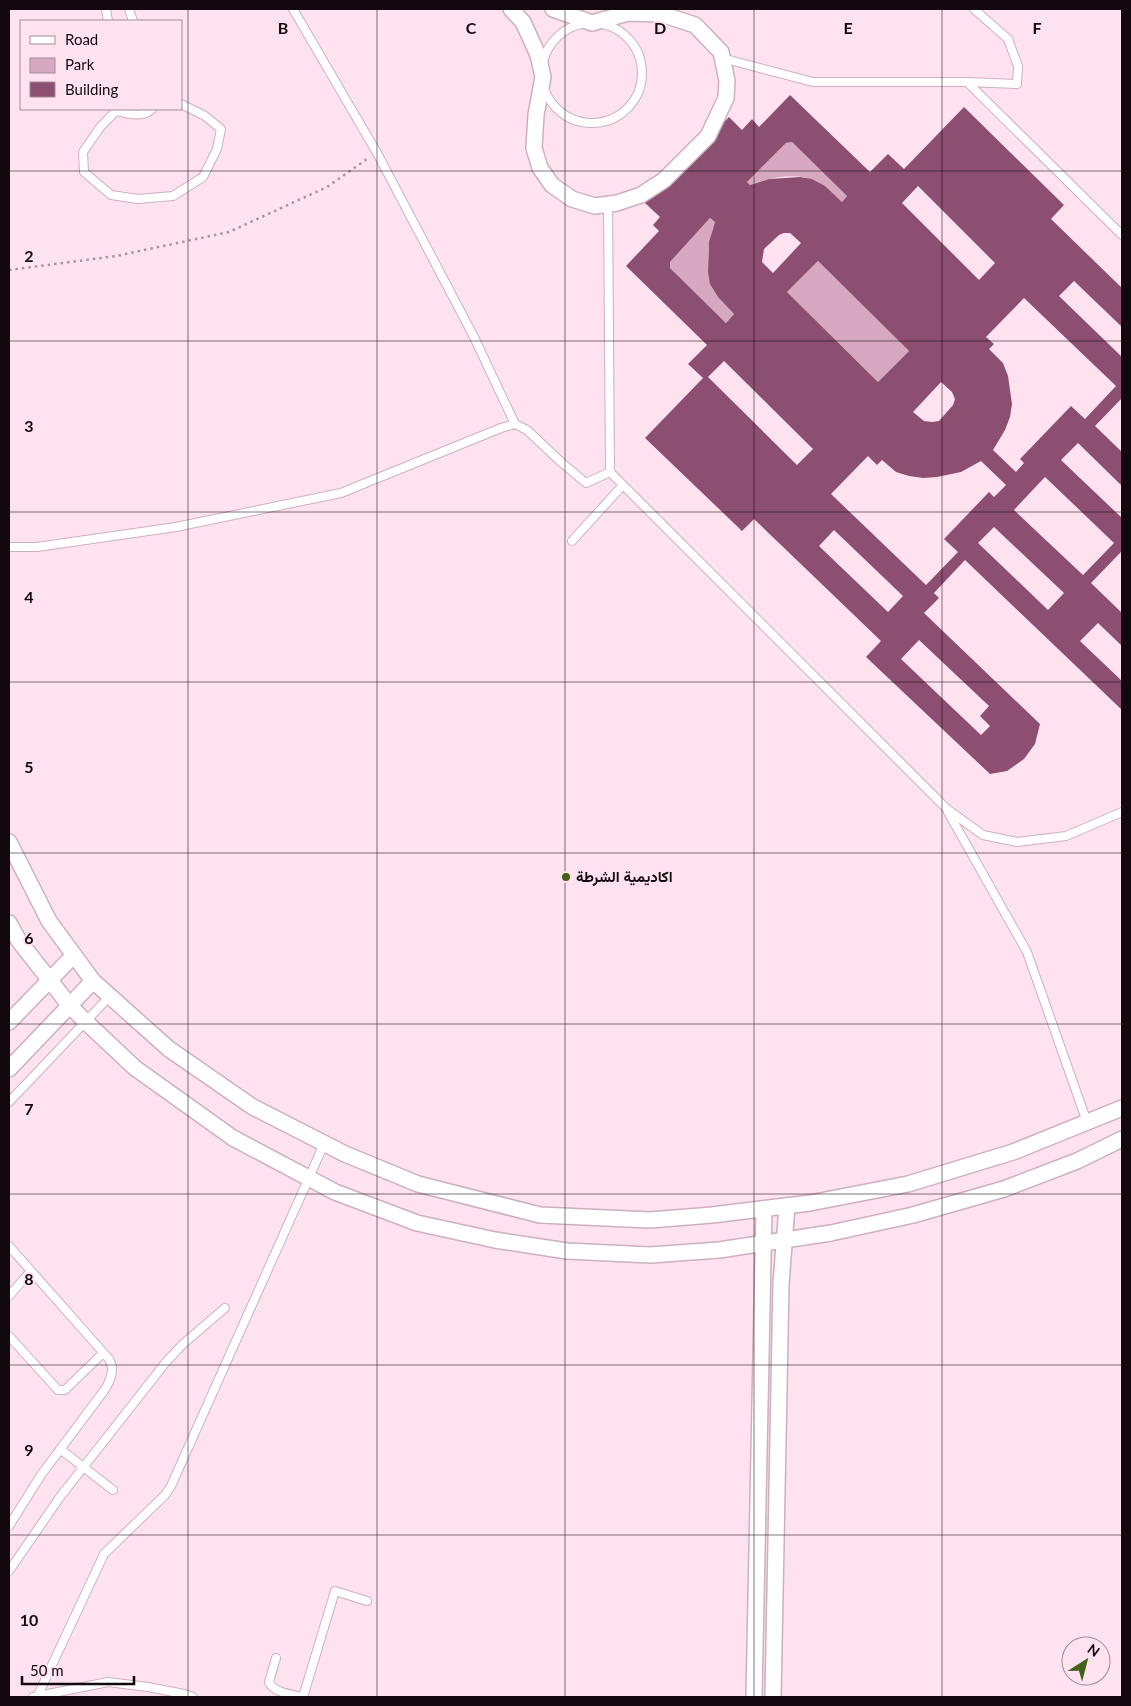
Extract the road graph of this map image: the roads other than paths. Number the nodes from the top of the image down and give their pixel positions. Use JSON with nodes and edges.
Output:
{"nodes":[{"id":1,"x":293,"y":9,"type":"edge"},
{"id":2,"x":511,"y":9,"type":"edge"},
{"id":3,"x":553,"y":9,"type":"edge"},
{"id":4,"x":974,"y":9,"type":"edge"},
{"id":5,"x":592,"y":24,"type":"junction"},
{"id":6,"x":722,"y":58,"type":"junction"},
{"id":7,"x":543,"y":77,"type":"junction"},
{"id":8,"x":967,"y":82,"type":"junction"},
{"id":9,"x":182,"y":105,"type":"edge"},
{"id":10,"x":117,"y":110,"type":"edge"},
{"id":11,"x":152,"y":110,"type":"edge"},
{"id":12,"x":608,"y":204,"type":"junction"},
{"id":13,"x":1122,"y":235,"type":"edge"},
{"id":14,"x":515,"y":424,"type":"junction"},
{"id":15,"x":610,"y":472,"type":"junction"},
{"id":16,"x":623,"y":485,"type":"junction"},
{"id":17,"x":572,"y":541,"type":"dead end"},
{"id":18,"x":9,"y":547,"type":"edge"},
{"id":19,"x":947,"y":809,"type":"junction"},
{"id":20,"x":1122,"y":812,"type":"edge"},
{"id":21,"x":9,"y":842,"type":"edge"},
{"id":22,"x":9,"y":923,"type":"edge"},
{"id":23,"x":74,"y":955,"type":"junction"},
{"id":24,"x":50,"y":980,"type":"junction"},
{"id":25,"x":93,"y":981,"type":"junction"},
{"id":26,"x":109,"y":996,"type":"junction"},
{"id":27,"x":70,"y":1006,"type":"junction"},
{"id":28,"x":85,"y":1021,"type":"junction"},
{"id":29,"x":9,"y":1022,"type":"edge"},
{"id":30,"x":9,"y":1069,"type":"edge"},
{"id":31,"x":9,"y":1102,"type":"edge"},
{"id":32,"x":1122,"y":1108,"type":"edge"},
{"id":33,"x":1087,"y":1122,"type":"junction"},
{"id":34,"x":1122,"y":1139,"type":"edge"},
{"id":35,"x":324,"y":1144,"type":"junction"},
{"id":36,"x":309,"y":1178,"type":"junction"},
{"id":37,"x":787,"y":1206,"type":"junction"},
{"id":38,"x":764,"y":1209,"type":"junction"},
{"id":39,"x":785,"y":1240,"type":"junction"},
{"id":40,"x":763,"y":1243,"type":"junction"},
{"id":41,"x":9,"y":1246,"type":"edge"},
{"id":42,"x":31,"y":1271,"type":"junction"},
{"id":43,"x":9,"y":1296,"type":"edge"},
{"id":44,"x":225,"y":1308,"type":"dead end"},
{"id":45,"x":9,"y":1336,"type":"edge"},
{"id":46,"x":103,"y":1353,"type":"junction"},
{"id":47,"x":60,"y":1449,"type":"junction"},
{"id":48,"x":84,"y":1467,"type":"junction"},
{"id":49,"x":113,"y":1490,"type":"dead end"},
{"id":50,"x":9,"y":1526,"type":"edge"},
{"id":51,"x":9,"y":1571,"type":"edge"},
{"id":52,"x":367,"y":1601,"type":"dead end"},
{"id":53,"x":276,"y":1658,"type":"dead end"},
{"id":54,"x":74,"y":1688,"type":"junction"},
{"id":55,"x":183,"y":1696,"type":"edge"},
{"id":56,"x":35,"y":1697,"type":"edge"},
{"id":57,"x":70,"y":1697,"type":"edge"},
{"id":58,"x":193,"y":1697,"type":"edge"},
{"id":59,"x":302,"y":1697,"type":"edge"},
{"id":60,"x":754,"y":1697,"type":"edge"},
{"id":61,"x":773,"y":1697,"type":"edge"}],
"edges":[{"from":1,"to":14,"type":"lane"},
{"from":2,"to":7,"type":"street"},
{"from":3,"to":5,"type":"street"},
{"from":4,"to":8,"type":"lane"},
{"from":5,"to":6,"type":"street"},
{"from":5,"to":7,"type":"lane"},
{"from":5,"to":7,"type":"lane"},
{"from":6,"to":8,"type":"lane"},
{"from":6,"to":12,"type":"street"},
{"from":7,"to":12,"type":"street"},
{"from":8,"to":13,"type":"lane"},
{"from":9,"to":10,"type":"lane"},
{"from":10,"to":11,"type":"lane"},
{"from":12,"to":15,"type":"lane"},
{"from":14,"to":15,"type":"lane"},
{"from":14,"to":18,"type":"lane"},
{"from":15,"to":16,"type":"lane"},
{"from":16,"to":17,"type":"lane"},
{"from":16,"to":19,"type":"lane"},
{"from":19,"to":20,"type":"lane"},
{"from":19,"to":33,"type":"lane"},
{"from":21,"to":23,"type":"street"},
{"from":22,"to":24,"type":"street"},
{"from":23,"to":24,"type":"street"},
{"from":23,"to":25,"type":"street"},
{"from":24,"to":27,"type":"street"},
{"from":24,"to":29,"type":"street"},
{"from":25,"to":26,"type":"street"},
{"from":25,"to":27,"type":"street"},
{"from":26,"to":28,"type":"lane"},
{"from":26,"to":35,"type":"street"},
{"from":27,"to":28,"type":"street"},
{"from":27,"to":30,"type":"street"},
{"from":28,"to":31,"type":"lane"},
{"from":28,"to":36,"type":"street"},
{"from":32,"to":33,"type":"street"},
{"from":33,"to":37,"type":"street"},
{"from":34,"to":39,"type":"street"},
{"from":35,"to":36,"type":"lane"},
{"from":35,"to":38,"type":"street"},
{"from":36,"to":40,"type":"street"},
{"from":36,"to":56,"type":"lane"},
{"from":37,"to":38,"type":"street"},
{"from":37,"to":39,"type":"street"},
{"from":38,"to":40,"type":"street"},
{"from":39,"to":40,"type":"street"},
{"from":39,"to":61,"type":"street"},
{"from":40,"to":60,"type":"street"},
{"from":41,"to":42,"type":"lane"},
{"from":42,"to":43,"type":"lane"},
{"from":42,"to":46,"type":"lane"},
{"from":44,"to":48,"type":"lane"},
{"from":45,"to":46,"type":"lane"},
{"from":46,"to":47,"type":"lane"},
{"from":47,"to":48,"type":"lane"},
{"from":47,"to":50,"type":"lane"},
{"from":48,"to":49,"type":"lane"},
{"from":48,"to":51,"type":"lane"},
{"from":52,"to":59,"type":"lane"},
{"from":53,"to":59,"type":"lane"},
{"from":54,"to":55,"type":"lane"},
{"from":54,"to":56,"type":"lane"},
{"from":54,"to":57,"type":"lane"},
{"from":55,"to":58,"type":"lane"}]}
